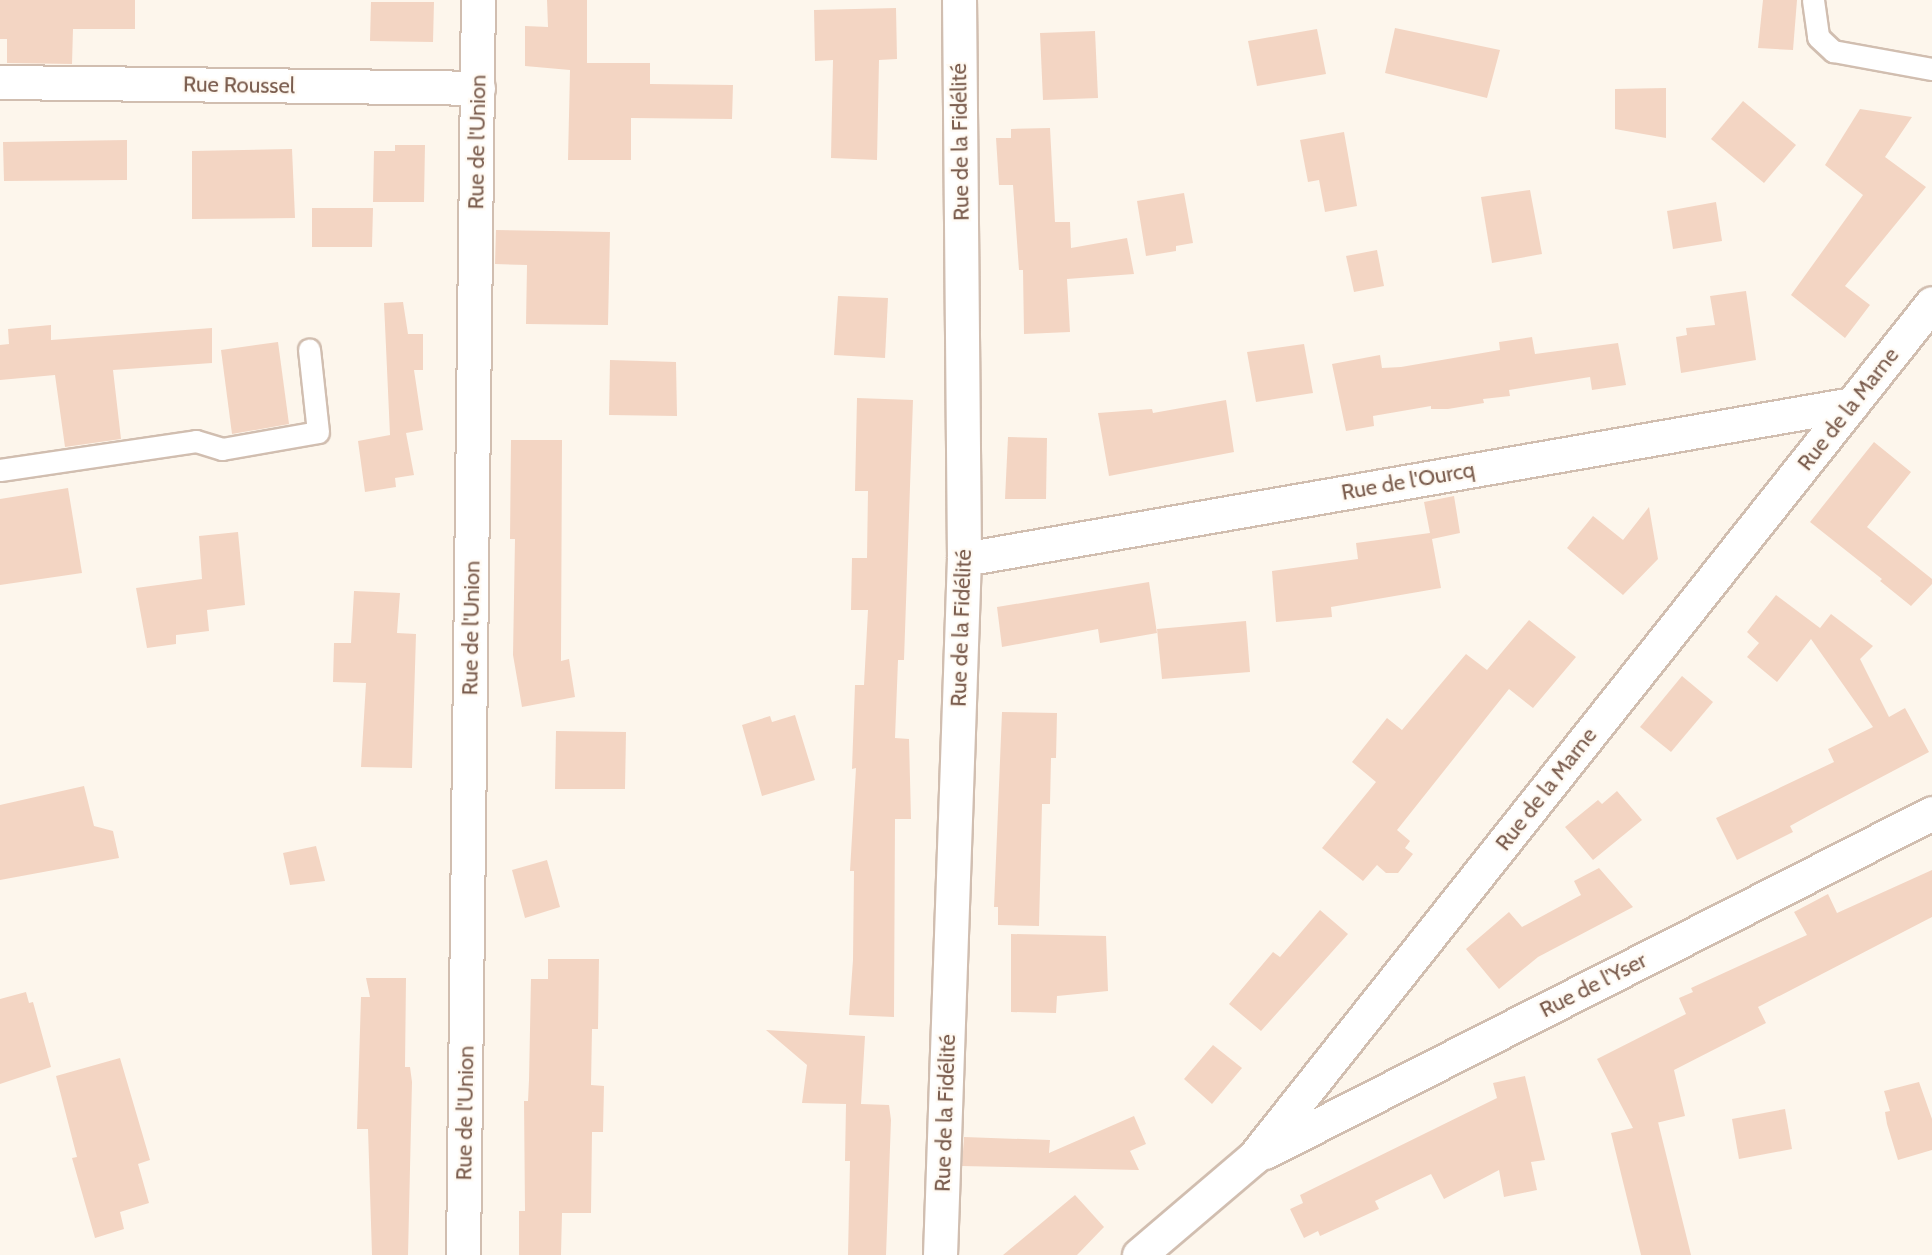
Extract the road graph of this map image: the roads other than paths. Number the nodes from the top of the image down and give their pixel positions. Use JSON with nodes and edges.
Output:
{"nodes":[{"id":1,"x":478,"y":0,"type":"edge"},
{"id":2,"x":959,"y":0,"type":"edge"},
{"id":3,"x":1813,"y":0,"type":"edge"},
{"id":4,"x":1932,"y":69,"type":"edge"},
{"id":5,"x":0,"y":82,"type":"edge"},
{"id":6,"x":478,"y":88,"type":"junction"},
{"id":7,"x":1932,"y":303,"type":"edge"},
{"id":8,"x":309,"y":349,"type":"dead end"},
{"id":9,"x":1852,"y":404,"type":"junction"},
{"id":10,"x":0,"y":470,"type":"edge"},
{"id":11,"x":964,"y":559,"type":"junction"},
{"id":12,"x":1932,"y":813,"type":"edge"},
{"id":13,"x":1254,"y":1157,"type":"junction"},
{"id":14,"x":463,"y":1255,"type":"edge"},
{"id":15,"x":940,"y":1255,"type":"edge"},
{"id":16,"x":1139,"y":1255,"type":"edge"}],
"edges":[{"from":1,"to":6,"type":"street","name":"Rue de l'Union"},
{"from":2,"to":11,"type":"street","name":"Rue de la Fidélité"},
{"from":3,"to":4,"type":"lane"},
{"from":5,"to":6,"type":"street","name":"Rue Roussel"},
{"from":6,"to":14,"type":"street","name":"Rue de l'Union"},
{"from":7,"to":9,"type":"street","name":"Rue de la Marne"},
{"from":8,"to":10,"type":"lane"},
{"from":9,"to":11,"type":"street","name":"Rue de l'Ourcq"},
{"from":9,"to":13,"type":"street","name":"Rue de la Marne"},
{"from":11,"to":15,"type":"street","name":"Rue de la Fidélité"},
{"from":12,"to":13,"type":"street","name":"Rue de l'Yser"},
{"from":13,"to":16,"type":"street","name":"Rue de la Marne"}]}
